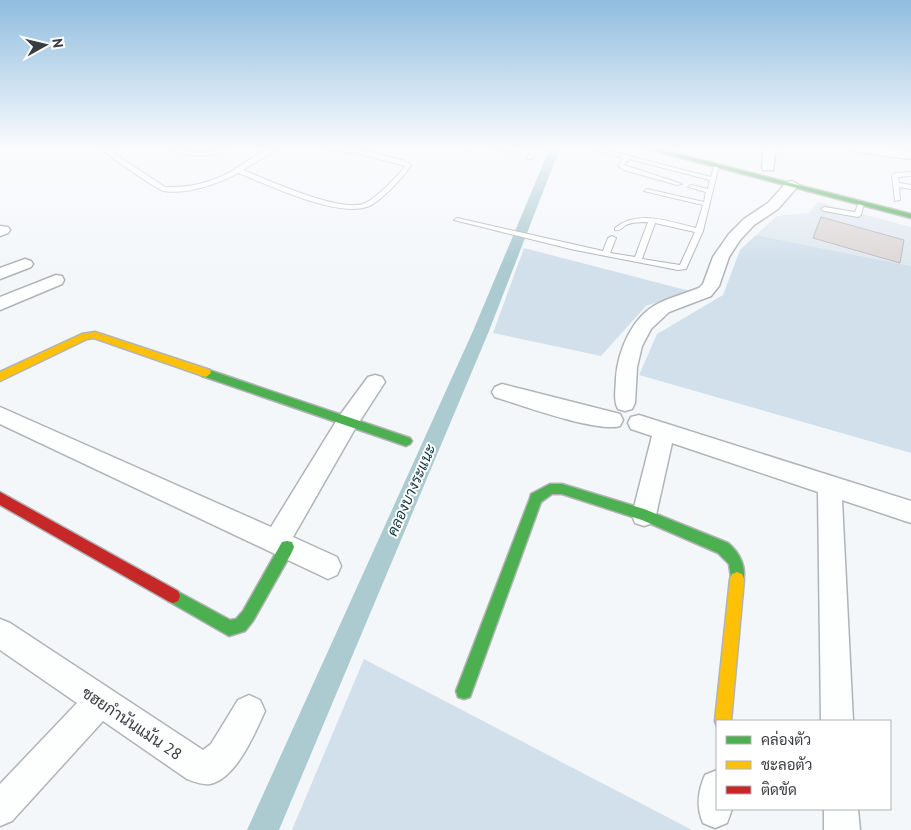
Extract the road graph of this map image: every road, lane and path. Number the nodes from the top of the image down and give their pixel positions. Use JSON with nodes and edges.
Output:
{"nodes":[{"id":1,"x":161,"y":187,"type":"edge"},
{"id":2,"x":196,"y":187,"type":"edge"},
{"id":3,"x":282,"y":187,"type":"edge"},
{"id":4,"x":389,"y":187,"type":"edge"},
{"id":5,"x":691,"y":187,"type":"dead end"},
{"id":6,"x":710,"y":187,"type":"edge"},
{"id":7,"x":790,"y":187,"type":"edge"},
{"id":8,"x":799,"y":187,"type":"edge"},
{"id":9,"x":896,"y":187,"type":"edge"},
{"id":10,"x":647,"y":191,"type":"dead end"},
{"id":11,"x":709,"y":191,"type":"junction"},
{"id":12,"x":892,"y":198,"type":"joint"},
{"id":13,"x":861,"y":203,"type":"junction"},
{"id":14,"x":911,"y":203,"type":"edge"},
{"id":15,"x":706,"y":204,"type":"junction"},
{"id":16,"x":824,"y":209,"type":"dead end"},
{"id":17,"x":911,"y":216,"type":"edge"},
{"id":18,"x":457,"y":220,"type":"dead end"},
{"id":19,"x":652,"y":222,"type":"junction"},
{"id":20,"x":701,"y":223,"type":"junction"},
{"id":21,"x":617,"y":229,"type":"dead end"},
{"id":22,"x":612,"y":238,"type":"dead end"},
{"id":23,"x":606,"y":253,"type":"junction"},
{"id":24,"x":638,"y":259,"type":"junction"},
{"id":25,"x":25,"y":264,"type":"dead end"},
{"id":26,"x":0,"y":274,"type":"edge"},
{"id":27,"x":56,"y":280,"type":"dead end"},
{"id":28,"x":0,"y":304,"type":"edge"},
{"id":29,"x":0,"y":377,"type":"edge"},
{"id":30,"x":375,"y":382,"type":"dead end"},
{"id":31,"x":502,"y":392,"type":"dead end"},
{"id":32,"x":625,"y":402,"type":"junction"},
{"id":33,"x":0,"y":415,"type":"edge"},
{"id":34,"x":612,"y":420,"type":"junction"},
{"id":35,"x":348,"y":421,"type":"junction"},
{"id":36,"x":639,"y":423,"type":"junction"},
{"id":37,"x":664,"y":432,"type":"junction"},
{"id":38,"x":406,"y":441,"type":"dead end"},
{"id":39,"x":830,"y":486,"type":"junction"},
{"id":40,"x":0,"y":498,"type":"edge"},
{"id":41,"x":911,"y":512,"type":"edge"},
{"id":42,"x":644,"y":515,"type":"junction"},
{"id":43,"x":282,"y":544,"type":"junction"},
{"id":44,"x":328,"y":566,"type":"dead end"},
{"id":45,"x":0,"y":633,"type":"edge"},
{"id":46,"x":464,"y":691,"type":"dead end"},
{"id":47,"x":100,"y":702,"type":"junction"},
{"id":48,"x":249,"y":711,"type":"dead end"},
{"id":49,"x":723,"y":720,"type":"edge"},
{"id":50,"x":838,"y":720,"type":"edge"},
{"id":51,"x":0,"y":809,"type":"edge"},
{"id":52,"x":841,"y":810,"type":"edge"},
{"id":53,"x":842,"y":830,"type":"edge"}],
"edges":[{"from":1,"to":2,"type":"lane"},
{"from":3,"to":4,"type":"lane"},
{"from":5,"to":11,"type":"lane"},
{"from":6,"to":11,"type":"lane"},
{"from":7,"to":32,"type":"street"},
{"from":8,"to":13,"type":"street"},
{"from":9,"to":12,"type":"lane"},
{"from":10,"to":15,"type":"lane"},
{"from":11,"to":15,"type":"lane"},
{"from":12,"to":14,"type":"street"},
{"from":13,"to":16,"type":"lane"},
{"from":13,"to":17,"type":"street"},
{"from":15,"to":20,"type":"lane"},
{"from":18,"to":23,"type":"lane"},
{"from":19,"to":20,"type":"lane"},
{"from":19,"to":21,"type":"lane"},
{"from":19,"to":24,"type":"lane"},
{"from":20,"to":24,"type":"lane"},
{"from":22,"to":23,"type":"lane"},
{"from":23,"to":24,"type":"lane"},
{"from":25,"to":26,"type":"street"},
{"from":27,"to":28,"type":"street"},
{"from":29,"to":35,"type":"street"},
{"from":30,"to":35,"type":"street"},
{"from":31,"to":34,"type":"street"},
{"from":32,"to":34,"type":"street"},
{"from":32,"to":36,"type":"street"},
{"from":33,"to":43,"type":"street"},
{"from":34,"to":36,"type":"street"},
{"from":35,"to":38,"type":"street"},
{"from":35,"to":43,"type":"street"},
{"from":36,"to":37,"type":"street"},
{"from":37,"to":39,"type":"street"},
{"from":37,"to":42,"type":"street"},
{"from":39,"to":41,"type":"street"},
{"from":39,"to":50,"type":"street"},
{"from":40,"to":43,"type":"street"},
{"from":42,"to":46,"type":"street"},
{"from":42,"to":49,"type":"street"},
{"from":43,"to":44,"type":"street"},
{"from":45,"to":47,"type":"street","name":"ซฮยกำนันแม้น 28"},
{"from":47,"to":48,"type":"street","name":"ซฮยกำนันแม้น 28"},
{"from":47,"to":51,"type":"street"},
{"from":52,"to":53,"type":"street"}]}
